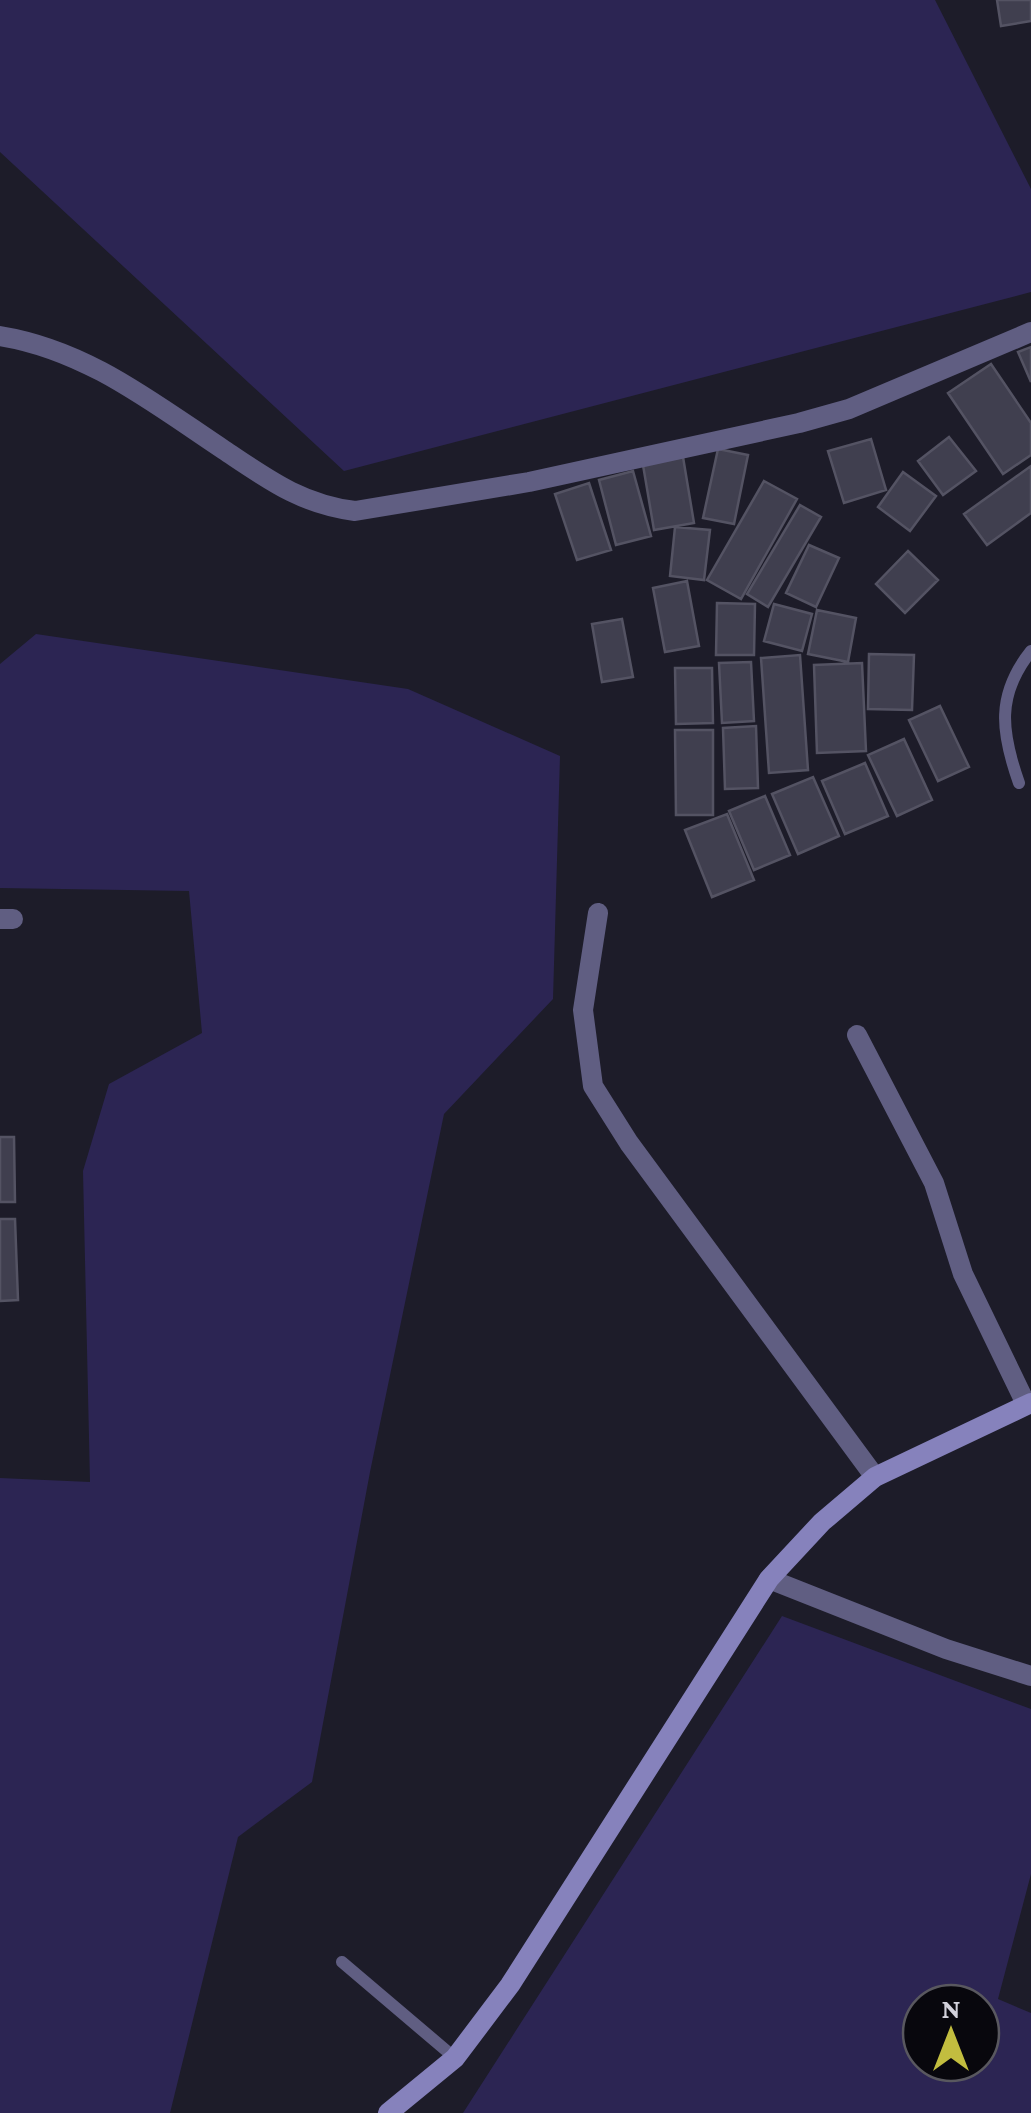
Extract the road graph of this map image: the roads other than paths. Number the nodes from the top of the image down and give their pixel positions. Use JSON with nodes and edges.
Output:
{"nodes":[{"id":1,"x":1031,"y":332,"type":"edge"},
{"id":2,"x":0,"y":336,"type":"edge"},
{"id":3,"x":1031,"y":650,"type":"edge"},
{"id":4,"x":1019,"y":782,"type":"dead end"},
{"id":5,"x":598,"y":912,"type":"dead end"},
{"id":6,"x":857,"y":1036,"type":"dead end"},
{"id":7,"x":1028,"y":1404,"type":"edge"},
{"id":8,"x":875,"y":1477,"type":"junction"},
{"id":9,"x":770,"y":1580,"type":"junction"},
{"id":10,"x":1031,"y":1676,"type":"edge"},
{"id":11,"x":342,"y":1962,"type":"dead end"},
{"id":12,"x":454,"y":2058,"type":"junction"},
{"id":13,"x":388,"y":2113,"type":"edge"}],
"edges":[{"from":1,"to":2,"type":"street"},
{"from":3,"to":4,"type":"lane"},
{"from":5,"to":8,"type":"street"},
{"from":6,"to":7,"type":"street"},
{"from":7,"to":8,"type":"main road"},
{"from":8,"to":9,"type":"main road"},
{"from":9,"to":10,"type":"street"},
{"from":9,"to":12,"type":"main road"},
{"from":11,"to":12,"type":"lane"},
{"from":12,"to":13,"type":"main road"}]}
